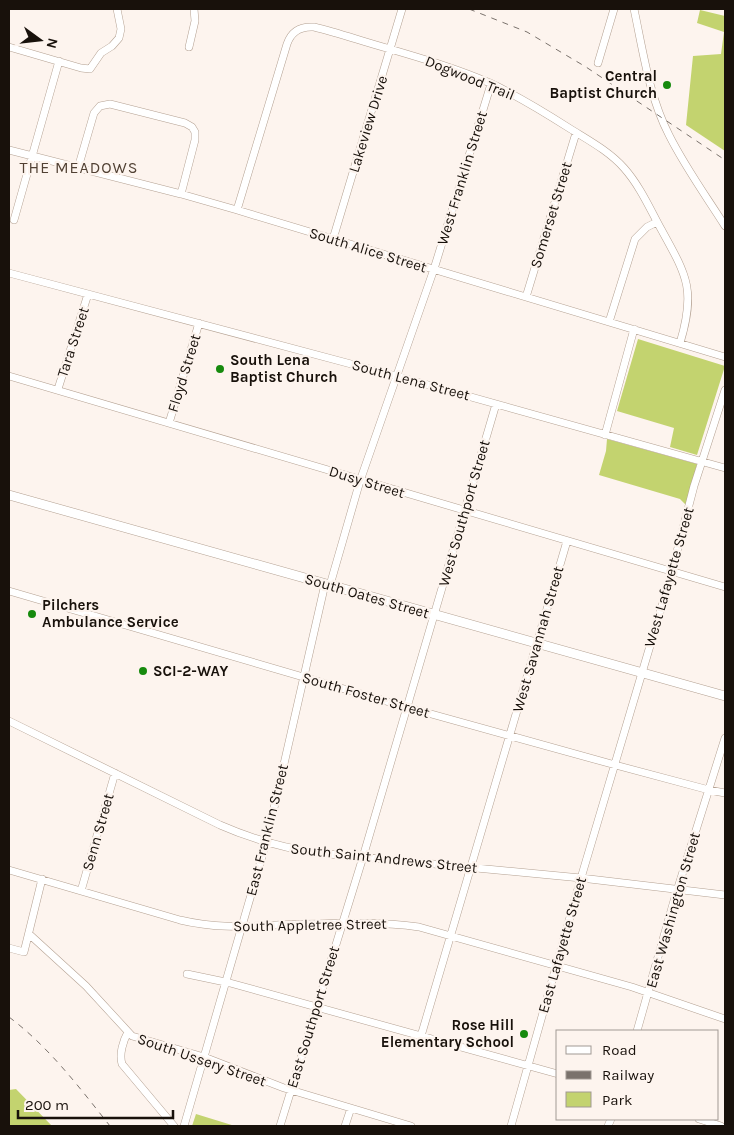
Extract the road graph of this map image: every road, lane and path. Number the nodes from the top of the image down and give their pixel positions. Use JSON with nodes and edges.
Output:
{"nodes":[{"id":1,"x":117,"y":9,"type":"edge"},
{"id":2,"x":194,"y":9,"type":"edge"},
{"id":3,"x":402,"y":9,"type":"edge"},
{"id":4,"x":614,"y":9,"type":"edge"},
{"id":5,"x":634,"y":9,"type":"edge"},
{"id":6,"x":9,"y":47,"type":"edge"},
{"id":7,"x":189,"y":47,"type":"dead end"},
{"id":8,"x":390,"y":49,"type":"junction"},
{"id":9,"x":60,"y":62,"type":"junction"},
{"id":10,"x":598,"y":63,"type":"dead end"},
{"id":11,"x":490,"y":84,"type":"junction"},
{"id":12,"x":576,"y":132,"type":"junction"},
{"id":13,"x":9,"y":150,"type":"edge"},
{"id":14,"x":32,"y":156,"type":"junction"},
{"id":15,"x":78,"y":168,"type":"junction"},
{"id":16,"x":181,"y":194,"type":"junction"},
{"id":17,"x":237,"y":210,"type":"junction"},
{"id":18,"x":14,"y":220,"type":"dead end"},
{"id":19,"x":657,"y":222,"type":"junction"},
{"id":20,"x":725,"y":226,"type":"edge"},
{"id":21,"x":333,"y":239,"type":"junction"},
{"id":22,"x":434,"y":269,"type":"junction"},
{"id":23,"x":9,"y":272,"type":"edge"},
{"id":24,"x":88,"y":294,"type":"junction"},
{"id":25,"x":526,"y":297,"type":"junction"},
{"id":26,"x":609,"y":322,"type":"junction"},
{"id":27,"x":199,"y":323,"type":"junction"},
{"id":28,"x":634,"y":330,"type":"junction"},
{"id":29,"x":680,"y":343,"type":"junction"},
{"id":30,"x":725,"y":357,"type":"edge"},
{"id":31,"x":9,"y":376,"type":"edge"},
{"id":32,"x":396,"y":376,"type":"junction"},
{"id":33,"x":58,"y":389,"type":"junction"},
{"id":34,"x":725,"y":390,"type":"edge"},
{"id":35,"x":496,"y":404,"type":"junction"},
{"id":36,"x":169,"y":423,"type":"junction"},
{"id":37,"x":605,"y":435,"type":"junction"},
{"id":38,"x":701,"y":462,"type":"junction"},
{"id":39,"x":725,"y":468,"type":"edge"},
{"id":40,"x":360,"y":481,"type":"junction"},
{"id":41,"x":9,"y":495,"type":"edge"},
{"id":42,"x":465,"y":511,"type":"junction"},
{"id":43,"x":567,"y":541,"type":"junction"},
{"id":44,"x":671,"y":571,"type":"junction"},
{"id":45,"x":327,"y":585,"type":"junction"},
{"id":46,"x":725,"y":587,"type":"edge"},
{"id":47,"x":9,"y":591,"type":"edge"},
{"id":48,"x":434,"y":614,"type":"junction"},
{"id":49,"x":537,"y":643,"type":"junction"},
{"id":50,"x":642,"y":673,"type":"junction"},
{"id":51,"x":303,"y":677,"type":"junction"},
{"id":52,"x":725,"y":696,"type":"edge"},
{"id":53,"x":406,"y":708,"type":"junction"},
{"id":54,"x":9,"y":721,"type":"edge"},
{"id":55,"x":510,"y":736,"type":"junction"},
{"id":56,"x":725,"y":738,"type":"edge"},
{"id":57,"x":614,"y":765,"type":"junction"},
{"id":58,"x":115,"y":773,"type":"junction"},
{"id":59,"x":709,"y":790,"type":"junction"},
{"id":60,"x":725,"y":792,"type":"edge"},
{"id":61,"x":266,"y":843,"type":"junction"},
{"id":62,"x":363,"y":857,"type":"junction"},
{"id":63,"x":471,"y":867,"type":"junction"},
{"id":64,"x":9,"y":870,"type":"edge"},
{"id":65,"x":581,"y":878,"type":"junction"},
{"id":66,"x":42,"y":879,"type":"junction"},
{"id":67,"x":678,"y":890,"type":"junction"},
{"id":68,"x":81,"y":891,"type":"junction"},
{"id":69,"x":725,"y":895,"type":"edge"},
{"id":70,"x":341,"y":923,"type":"junction"},
{"id":71,"x":241,"y":927,"type":"junction"},
{"id":72,"x":29,"y":934,"type":"junction"},
{"id":73,"x":451,"y":936,"type":"junction"},
{"id":74,"x":9,"y":948,"type":"edge"},
{"id":75,"x":556,"y":965,"type":"junction"},
{"id":76,"x":187,"y":974,"type":"dead end"},
{"id":77,"x":225,"y":983,"type":"junction"},
{"id":78,"x":649,"y":992,"type":"junction"},
{"id":79,"x":316,"y":1007,"type":"junction"},
{"id":80,"x":725,"y":1019,"type":"edge"},
{"id":81,"x":637,"y":1030,"type":"edge"},
{"id":82,"x":128,"y":1032,"type":"junction"},
{"id":83,"x":421,"y":1036,"type":"junction"},
{"id":84,"x":204,"y":1057,"type":"junction"},
{"id":85,"x":528,"y":1065,"type":"junction"},
{"id":86,"x":556,"y":1073,"type":"edge"},
{"id":87,"x":290,"y":1090,"type":"junction"},
{"id":88,"x":351,"y":1108,"type":"junction"},
{"id":89,"x":701,"y":1120,"type":"edge"},
{"id":90,"x":174,"y":1126,"type":"edge"},
{"id":91,"x":184,"y":1126,"type":"edge"},
{"id":92,"x":280,"y":1126,"type":"edge"},
{"id":93,"x":345,"y":1126,"type":"edge"},
{"id":94,"x":411,"y":1126,"type":"edge"},
{"id":95,"x":511,"y":1126,"type":"edge"},
{"id":96,"x":721,"y":1126,"type":"edge"}],
"edges":[{"from":1,"to":9,"type":"street"},
{"from":2,"to":7,"type":"street"},
{"from":3,"to":8,"type":"street","name":"Lakeview Drive"},
{"from":4,"to":10,"type":"street"},
{"from":5,"to":20,"type":"street"},
{"from":6,"to":9,"type":"street"},
{"from":8,"to":11,"type":"street","name":"Dogwood Trail"},
{"from":8,"to":17,"type":"street","name":"Dogwood Trail"},
{"from":8,"to":21,"type":"street","name":"Lakeview Drive"},
{"from":9,"to":14,"type":"street"},
{"from":11,"to":12,"type":"street","name":"Dogwood Trail"},
{"from":11,"to":22,"type":"street","name":"West Franklin Street"},
{"from":12,"to":19,"type":"street","name":"Dogwood Trail"},
{"from":12,"to":25,"type":"street","name":"Somerset Street"},
{"from":13,"to":14,"type":"street","name":"South Alice Street"},
{"from":14,"to":15,"type":"street","name":"South Alice Street"},
{"from":14,"to":18,"type":"street"},
{"from":15,"to":16,"type":"street","name":"South Alice Street"},
{"from":15,"to":16,"type":"street"},
{"from":16,"to":17,"type":"street","name":"South Alice Street"},
{"from":17,"to":21,"type":"street","name":"South Alice Street"},
{"from":19,"to":26,"type":"street"},
{"from":19,"to":29,"type":"street","name":"Dogwood Trail"},
{"from":21,"to":22,"type":"street","name":"South Alice Street"},
{"from":22,"to":25,"type":"street","name":"South Alice Street"},
{"from":22,"to":32,"type":"street","name":"West Franklin Street"},
{"from":23,"to":24,"type":"street","name":"South Lena Street"},
{"from":24,"to":27,"type":"street","name":"South Lena Street"},
{"from":24,"to":33,"type":"street","name":"Tara Street"},
{"from":25,"to":26,"type":"street","name":"South Alice Street"},
{"from":26,"to":28,"type":"street","name":"South Alice Street"},
{"from":27,"to":32,"type":"street","name":"South Lena Street"},
{"from":27,"to":36,"type":"street","name":"Floyd Street"},
{"from":28,"to":29,"type":"street","name":"South Alice Street"},
{"from":28,"to":37,"type":"street"},
{"from":29,"to":30,"type":"street","name":"South Alice Street"},
{"from":31,"to":33,"type":"street","name":"Dusy Street"},
{"from":32,"to":35,"type":"street","name":"South Lena Street"},
{"from":32,"to":40,"type":"street","name":"West Franklin Street"},
{"from":33,"to":36,"type":"street","name":"Dusy Street"},
{"from":34,"to":38,"type":"street","name":"West Lafayette Street"},
{"from":35,"to":37,"type":"street","name":"South Lena Street"},
{"from":35,"to":42,"type":"street","name":"West Southport Street"},
{"from":36,"to":40,"type":"street","name":"Dusy Street"},
{"from":37,"to":38,"type":"street","name":"South Lena Street"},
{"from":38,"to":39,"type":"street","name":"South Lena Street"},
{"from":38,"to":44,"type":"street","name":"West Lafayette Street"},
{"from":40,"to":42,"type":"street","name":"Dusy Street"},
{"from":40,"to":45,"type":"street","name":"West Franklin Street"},
{"from":41,"to":45,"type":"main road","name":"South Oates Street"},
{"from":42,"to":43,"type":"street","name":"Dusy Street"},
{"from":42,"to":48,"type":"street","name":"West Southport Street"},
{"from":43,"to":44,"type":"street","name":"Dusy Street"},
{"from":43,"to":49,"type":"street","name":"West Savannah Street"},
{"from":44,"to":46,"type":"street","name":"Dusy Street"},
{"from":44,"to":50,"type":"street","name":"West Lafayette Street"},
{"from":45,"to":48,"type":"main road","name":"South Oates Street"},
{"from":45,"to":51,"type":"street","name":"West Franklin Street"},
{"from":47,"to":51,"type":"street","name":"South Foster Street"},
{"from":48,"to":49,"type":"main road","name":"South Oates Street"},
{"from":48,"to":53,"type":"street","name":"West Southport Street"},
{"from":49,"to":50,"type":"main road","name":"South Oates Street"},
{"from":49,"to":55,"type":"street","name":"West Savannah Street"},
{"from":50,"to":52,"type":"main road","name":"South Oates Street"},
{"from":50,"to":57,"type":"street","name":"West Lafayette Street"},
{"from":51,"to":53,"type":"street","name":"South Foster Street"},
{"from":51,"to":61,"type":"street","name":"East Franklin Street"},
{"from":53,"to":55,"type":"street","name":"South Foster Street"},
{"from":53,"to":62,"type":"street","name":"East Southport Street"},
{"from":54,"to":58,"type":"street","name":"South Saint Andrews Street"},
{"from":55,"to":57,"type":"street","name":"South Foster Street"},
{"from":55,"to":63,"type":"street","name":"West Savannah Street"},
{"from":56,"to":59,"type":"street","name":"East Washington Street"},
{"from":57,"to":59,"type":"street","name":"South Foster Street"},
{"from":57,"to":65,"type":"street","name":"East Lafayette Street"},
{"from":58,"to":61,"type":"street","name":"South Saint Andrews Street"},
{"from":58,"to":68,"type":"street","name":"Senn Street"},
{"from":59,"to":60,"type":"street","name":"South Foster Street"},
{"from":59,"to":67,"type":"street","name":"East Washington Street"},
{"from":61,"to":62,"type":"street","name":"South Saint Andrews Street"},
{"from":61,"to":71,"type":"street","name":"East Franklin Street"},
{"from":62,"to":63,"type":"street","name":"South Saint Andrews Street"},
{"from":62,"to":70,"type":"street","name":"East Southport Street"},
{"from":63,"to":65,"type":"street","name":"South Saint Andrews Street"},
{"from":63,"to":73,"type":"street","name":"West Savannah Street"},
{"from":64,"to":66,"type":"street","name":"South Appletree Street"},
{"from":65,"to":67,"type":"street","name":"South Saint Andrews Street"},
{"from":65,"to":75,"type":"street","name":"East Lafayette Street"},
{"from":66,"to":68,"type":"street","name":"South Appletree Street"},
{"from":66,"to":72,"type":"street"},
{"from":67,"to":69,"type":"street","name":"South Saint Andrews Street"},
{"from":67,"to":78,"type":"street","name":"East Washington Street"},
{"from":68,"to":71,"type":"street","name":"South Appletree Street"},
{"from":70,"to":71,"type":"street","name":"South Appletree Street"},
{"from":70,"to":73,"type":"street","name":"South Appletree Street"},
{"from":70,"to":79,"type":"street","name":"East Southport Street"},
{"from":71,"to":77,"type":"street","name":"East Franklin Street"},
{"from":72,"to":74,"type":"street"},
{"from":72,"to":82,"type":"street","name":"South Ussery Street"},
{"from":73,"to":75,"type":"street","name":"South Appletree Street"},
{"from":73,"to":83,"type":"street","name":"West Savannah Street"},
{"from":75,"to":78,"type":"street","name":"South Appletree Street"},
{"from":75,"to":85,"type":"street","name":"East Lafayette Street"},
{"from":76,"to":77,"type":"street"},
{"from":77,"to":79,"type":"street"},
{"from":77,"to":84,"type":"street","name":"East Franklin Street"},
{"from":78,"to":80,"type":"street","name":"South Appletree Street"},
{"from":78,"to":81,"type":"street","name":"East Washington Street"},
{"from":79,"to":83,"type":"street"},
{"from":79,"to":87,"type":"street","name":"East Southport Street"},
{"from":82,"to":84,"type":"street","name":"South Ussery Street"},
{"from":82,"to":90,"type":"street"},
{"from":83,"to":85,"type":"street"},
{"from":84,"to":87,"type":"street","name":"South Ussery Street"},
{"from":84,"to":91,"type":"street","name":"East Franklin Street"},
{"from":85,"to":86,"type":"street"},
{"from":85,"to":95,"type":"street","name":"East Lafayette Street"},
{"from":87,"to":88,"type":"street","name":"South Ussery Street"},
{"from":87,"to":92,"type":"street","name":"East Southport Street"},
{"from":88,"to":93,"type":"street"},
{"from":88,"to":94,"type":"street","name":"South Ussery Street"},
{"from":89,"to":96,"type":"street"}]}
